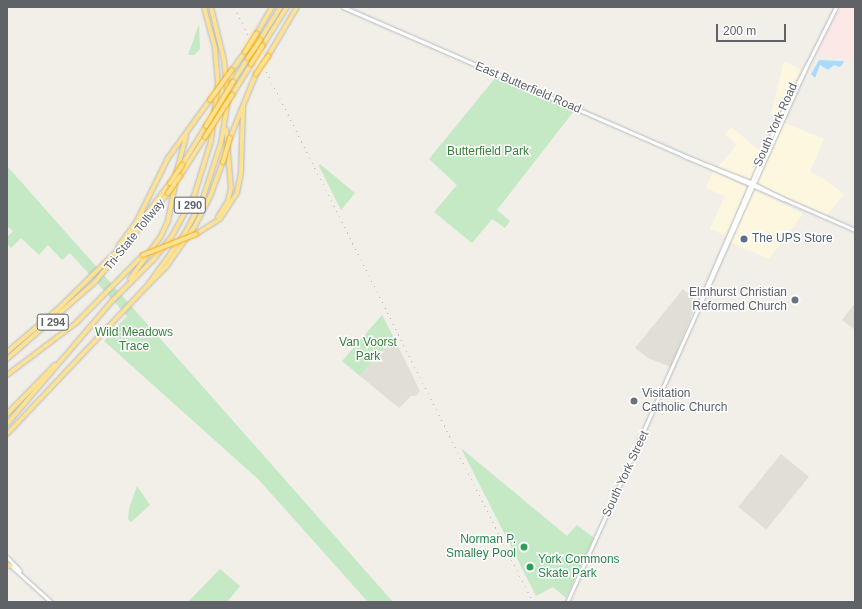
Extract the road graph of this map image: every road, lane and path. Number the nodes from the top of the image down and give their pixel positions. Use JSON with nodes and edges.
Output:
{"nodes":[{"id":1,"x":204,"y":7,"type":"edge"},
{"id":2,"x":210,"y":7,"type":"edge"},
{"id":3,"x":272,"y":7,"type":"edge"},
{"id":4,"x":281,"y":7,"type":"edge"},
{"id":5,"x":287,"y":7,"type":"edge"},
{"id":6,"x":297,"y":7,"type":"edge"},
{"id":7,"x":343,"y":7,"type":"edge"},
{"id":8,"x":836,"y":7,"type":"edge"},
{"id":9,"x":806,"y":67,"type":"junction"},
{"id":10,"x":243,"y":107,"type":"junction"},
{"id":11,"x":195,"y":120,"type":"junction"},
{"id":12,"x":225,"y":124,"type":"junction"},
{"id":13,"x":684,"y":156,"type":"junction"},
{"id":14,"x":757,"y":178,"type":"junction"},
{"id":15,"x":740,"y":182,"type":"junction"},
{"id":16,"x":752,"y":183,"type":"junction"},
{"id":17,"x":750,"y":187,"type":"junction"},
{"id":18,"x":763,"y":188,"type":"junction"},
{"id":19,"x":745,"y":194,"type":"junction"},
{"id":20,"x":783,"y":199,"type":"junction"},
{"id":21,"x":855,"y":230,"type":"edge"},
{"id":22,"x":197,"y":233,"type":"junction"},
{"id":23,"x":102,"y":266,"type":"junction"},
{"id":24,"x":148,"y":285,"type":"junction"},
{"id":25,"x":123,"y":288,"type":"junction"},
{"id":26,"x":701,"y":301,"type":"junction"},
{"id":27,"x":7,"y":352,"type":"edge"},
{"id":28,"x":7,"y":359,"type":"edge"},
{"id":29,"x":60,"y":362,"type":"junction"},
{"id":30,"x":7,"y":374,"type":"edge"},
{"id":31,"x":17,"y":403,"type":"junction"},
{"id":32,"x":7,"y":411,"type":"edge"},
{"id":33,"x":7,"y":414,"type":"edge"},
{"id":34,"x":7,"y":424,"type":"edge"},
{"id":35,"x":7,"y":435,"type":"edge"},
{"id":36,"x":7,"y":558,"type":"edge"},
{"id":37,"x":8,"y":564,"type":"edge"},
{"id":38,"x":29,"y":581,"type":"junction"},
{"id":39,"x":50,"y":602,"type":"edge"},
{"id":40,"x":567,"y":602,"type":"edge"}],
"edges":[{"from":1,"to":25,"type":"highway","number":"I 290"},
{"from":2,"to":12,"type":"highway","number":"I 290"},
{"from":3,"to":11,"type":"highway","bridge":true},
{"from":4,"to":23,"type":"highway","name":"Tri-State Tollway","number":"I 294","bridge":true},
{"from":5,"to":28,"type":"highway","name":"Tri-State Tollway","number":"I 294","bridge":true},
{"from":6,"to":10,"type":"highway","bridge":true},
{"from":7,"to":13,"type":"main road","name":"East Butterfield Road"},
{"from":8,"to":9,"type":"main road","name":"South York Road"},
{"from":9,"to":14,"type":"main road","name":"South York Road"},
{"from":9,"to":16,"type":"main road","name":"South York Road"},
{"from":10,"to":22,"type":"highway"},
{"from":10,"to":24,"type":"highway","bridge":true},
{"from":11,"to":23,"type":"highway"},
{"from":11,"to":25,"type":"highway"},
{"from":12,"to":22,"type":"highway"},
{"from":12,"to":24,"type":"highway","number":"I 290"},
{"from":13,"to":15,"type":"main road","name":"East Butterfield Road"},
{"from":13,"to":16,"type":"main road","name":"East Butterfield Road"},
{"from":14,"to":16,"type":"main road","name":"South York Road"},
{"from":14,"to":18,"type":"main road"},
{"from":15,"to":17,"type":"main road","name":"East Butterfield Road"},
{"from":15,"to":19,"type":"main road"},
{"from":16,"to":17,"type":"main road","name":"South York Street"},
{"from":16,"to":18,"type":"main road","name":"East Butterfield Road"},
{"from":17,"to":19,"type":"main road","name":"South York Street"},
{"from":17,"to":20,"type":"main road","name":"East Butterfield Road"},
{"from":17,"to":26,"type":"main road","name":"South York Street"},
{"from":18,"to":20,"type":"main road","name":"East Butterfield Road"},
{"from":19,"to":26,"type":"main road","name":"South York Street"},
{"from":20,"to":21,"type":"main road","name":"East Butterfield Road"},
{"from":22,"to":30,"type":"highway","bridge":true},
{"from":23,"to":27,"type":"highway","name":"Tri-State Tollway","number":"I 294"},
{"from":24,"to":35,"type":"highway","number":"I 290"},
{"from":25,"to":29,"type":"highway","number":"I 290"},
{"from":26,"to":40,"type":"main road","name":"South York Street"},
{"from":29,"to":31,"type":"highway"},
{"from":29,"to":34,"type":"highway","number":"I 290"},
{"from":31,"to":32,"type":"highway"},
{"from":31,"to":33,"type":"highway"},
{"from":36,"to":38,"type":"main road"},
{"from":37,"to":38,"type":"main road"},
{"from":38,"to":39,"type":"main road"}]}
